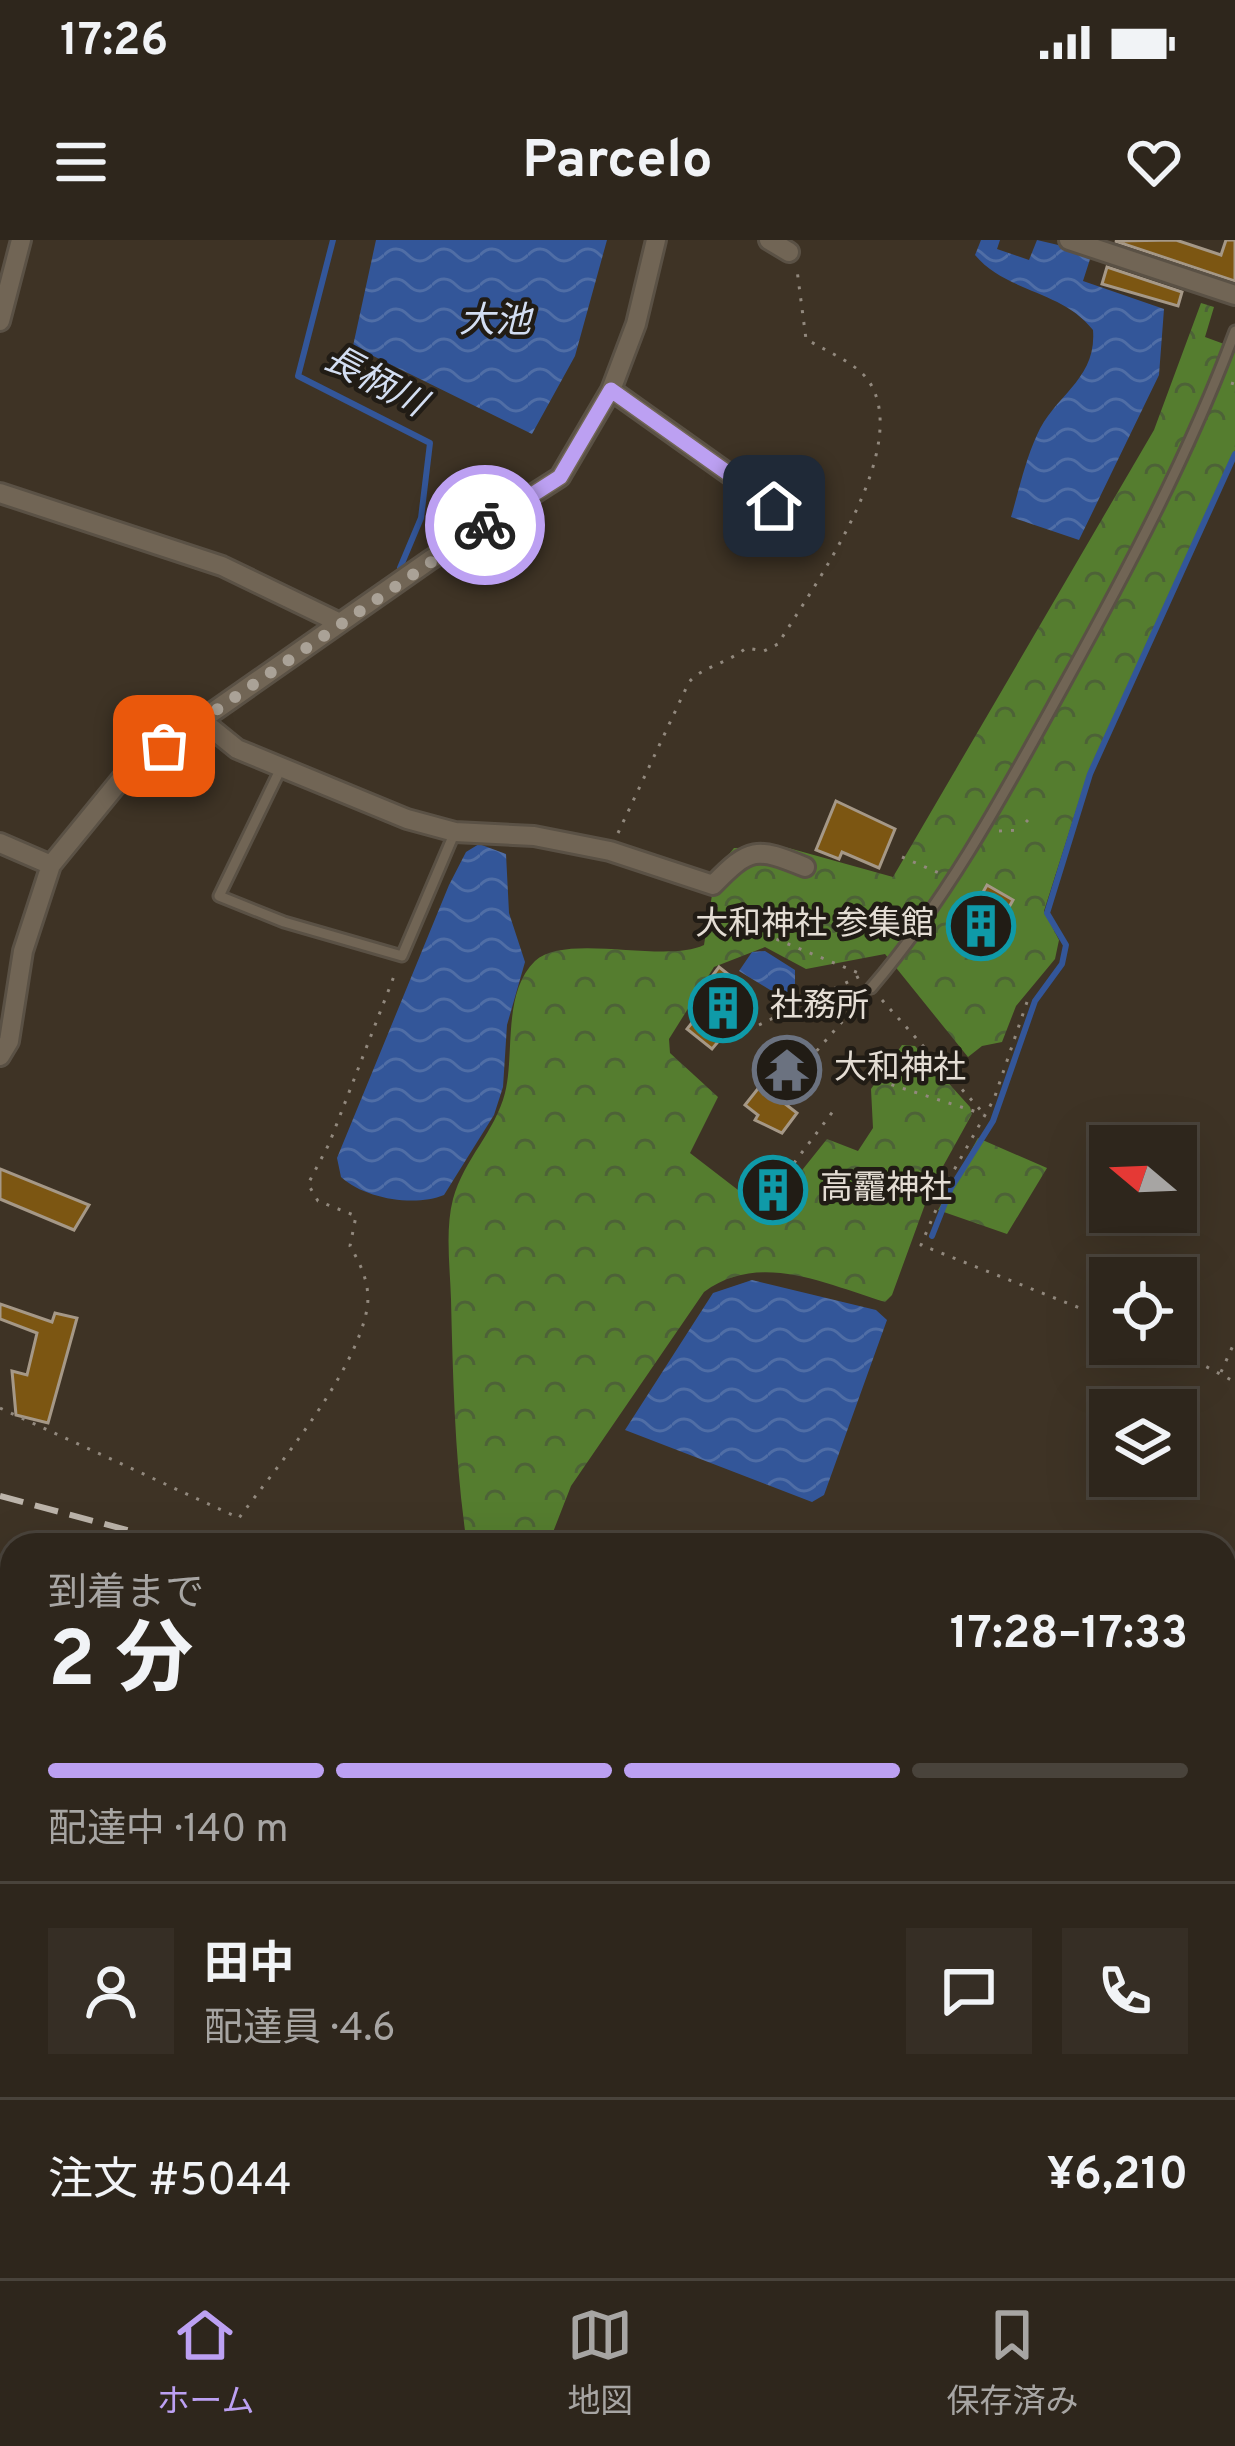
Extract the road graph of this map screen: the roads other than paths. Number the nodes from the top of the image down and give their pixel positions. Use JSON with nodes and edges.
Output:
{"nodes":[{"id":1,"x":21,"y":240,"type":"edge"},
{"id":2,"x":656,"y":240,"type":"edge"},
{"id":3,"x":769,"y":240,"type":"edge"},
{"id":4,"x":1069,"y":240,"type":"edge"},
{"id":5,"x":789,"y":251,"type":"road end"},
{"id":6,"x":1235,"y":295,"type":"edge"},
{"id":7,"x":0,"y":321,"type":"edge"},
{"id":8,"x":1235,"y":331,"type":"edge"},
{"id":9,"x":611,"y":390,"type":"junction"},
{"id":10,"x":0,"y":494,"type":"edge"},
{"id":11,"x":774,"y":506,"type":"dead end"},
{"id":12,"x":340,"y":623,"type":"junction"},
{"id":13,"x":200,"y":719,"type":"junction"},
{"id":14,"x":284,"y":764,"type":"junction"},
{"id":15,"x":455,"y":832,"type":"junction"},
{"id":16,"x":0,"y":843,"type":"edge"},
{"id":17,"x":51,"y":865,"type":"junction"},
{"id":18,"x":805,"y":867,"type":"dead end"},
{"id":19,"x":871,"y":988,"type":"road end"},
{"id":20,"x":0,"y":1057,"type":"edge"}],
"edges":[{"from":1,"to":7,"type":"street"},
{"from":2,"to":9,"type":"street"},
{"from":3,"to":5,"type":"street"},
{"from":4,"to":6,"type":"street"},
{"from":8,"to":19,"type":"lane"},
{"from":9,"to":11,"type":"street"},
{"from":9,"to":12,"type":"street"},
{"from":10,"to":12,"type":"street"},
{"from":12,"to":13,"type":"street"},
{"from":13,"to":14,"type":"street"},
{"from":13,"to":17,"type":"street"},
{"from":14,"to":15,"type":"street"},
{"from":14,"to":15,"type":"lane"},
{"from":15,"to":18,"type":"street"},
{"from":16,"to":17,"type":"street"},
{"from":17,"to":20,"type":"street"}]}
